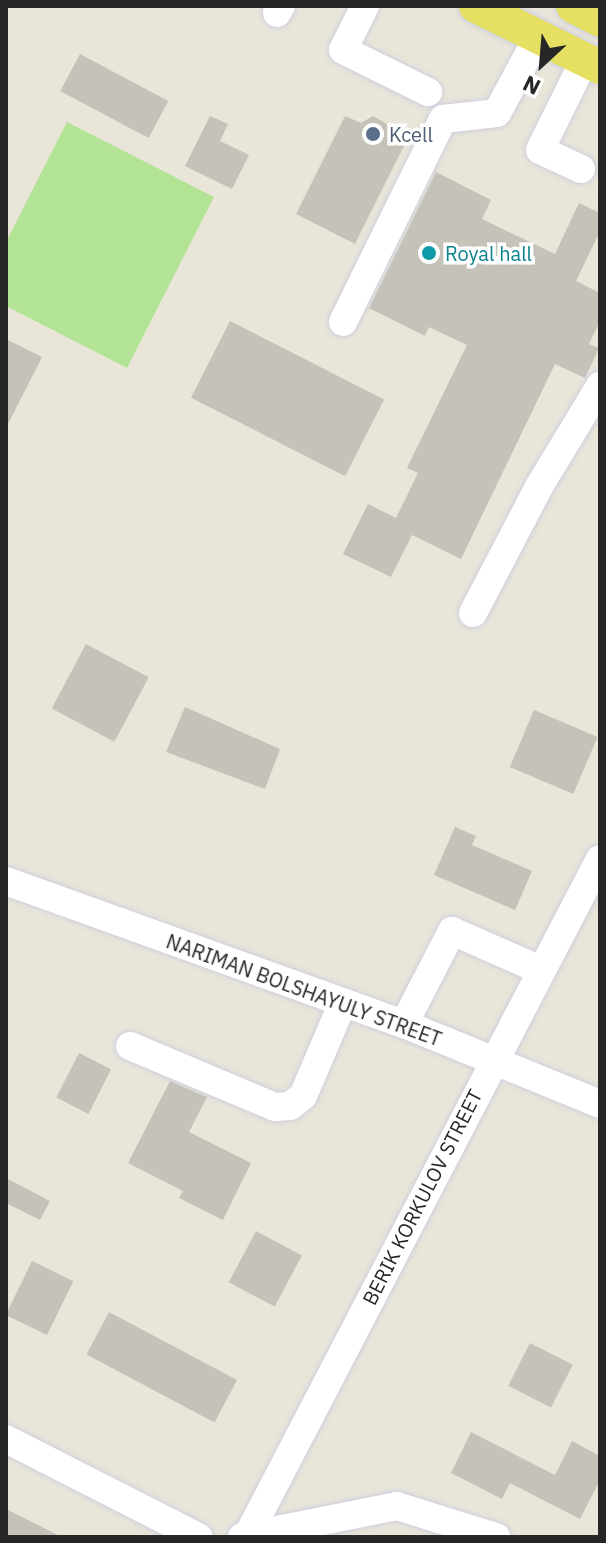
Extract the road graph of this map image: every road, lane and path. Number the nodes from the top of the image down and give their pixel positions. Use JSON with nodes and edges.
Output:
{"nodes":[{"id":1,"x":365,"y":6,"type":"edge"},
{"id":2,"x":476,"y":6,"type":"edge"},
{"id":3,"x":573,"y":6,"type":"edge"},
{"id":4,"x":600,"y":20,"type":"edge"},
{"id":5,"x":538,"y":37,"type":"junction"},
{"id":6,"x":593,"y":63,"type":"edge"},
{"id":7,"x":428,"y":92,"type":"dead end"},
{"id":8,"x":581,"y":169,"type":"dead end"},
{"id":9,"x":343,"y":322,"type":"dead end"},
{"id":10,"x":600,"y":386,"type":"edge"},
{"id":11,"x":473,"y":613,"type":"dead end"},
{"id":12,"x":600,"y":859,"type":"edge"},
{"id":13,"x":6,"y":881,"type":"edge"},
{"id":14,"x":538,"y":969,"type":"junction"},
{"id":15,"x":343,"y":1002,"type":"junction"},
{"id":16,"x":404,"y":1024,"type":"junction"},
{"id":17,"x":130,"y":1046,"type":"dead end"},
{"id":18,"x":491,"y":1063,"type":"junction"},
{"id":19,"x":600,"y":1104,"type":"edge"},
{"id":20,"x":6,"y":1439,"type":"edge"},
{"id":21,"x":322,"y":1532,"type":"edge"},
{"id":22,"x":198,"y":1537,"type":"edge"},
{"id":23,"x":245,"y":1537,"type":"edge"},
{"id":24,"x":496,"y":1537,"type":"edge"}],
"edges":[{"from":1,"to":7,"type":"street"},
{"from":2,"to":5,"type":"main road"},
{"from":3,"to":4,"type":"main road"},
{"from":5,"to":6,"type":"main road"},
{"from":5,"to":9,"type":"street"},
{"from":6,"to":8,"type":"street"},
{"from":10,"to":11,"type":"street"},
{"from":12,"to":14,"type":"street","name":"BERIK KORKULOV STREET"},
{"from":13,"to":15,"type":"street","name":"NARIMAN BOLSHAYULY STREET"},
{"from":14,"to":16,"type":"street"},
{"from":14,"to":18,"type":"street","name":"BERIK KORKULOV STREET"},
{"from":15,"to":16,"type":"street","name":"NARIMAN BOLSHAYULY STREET"},
{"from":15,"to":17,"type":"street"},
{"from":16,"to":18,"type":"street","name":"NARIMAN BOLSHAYULY STREET"},
{"from":18,"to":19,"type":"street","name":"NARIMAN BOLSHAYULY STREET"},
{"from":18,"to":23,"type":"street","name":"BERIK KORKULOV STREET"},
{"from":20,"to":22,"type":"street"},
{"from":21,"to":23,"type":"street"},
{"from":21,"to":24,"type":"street"}]}
